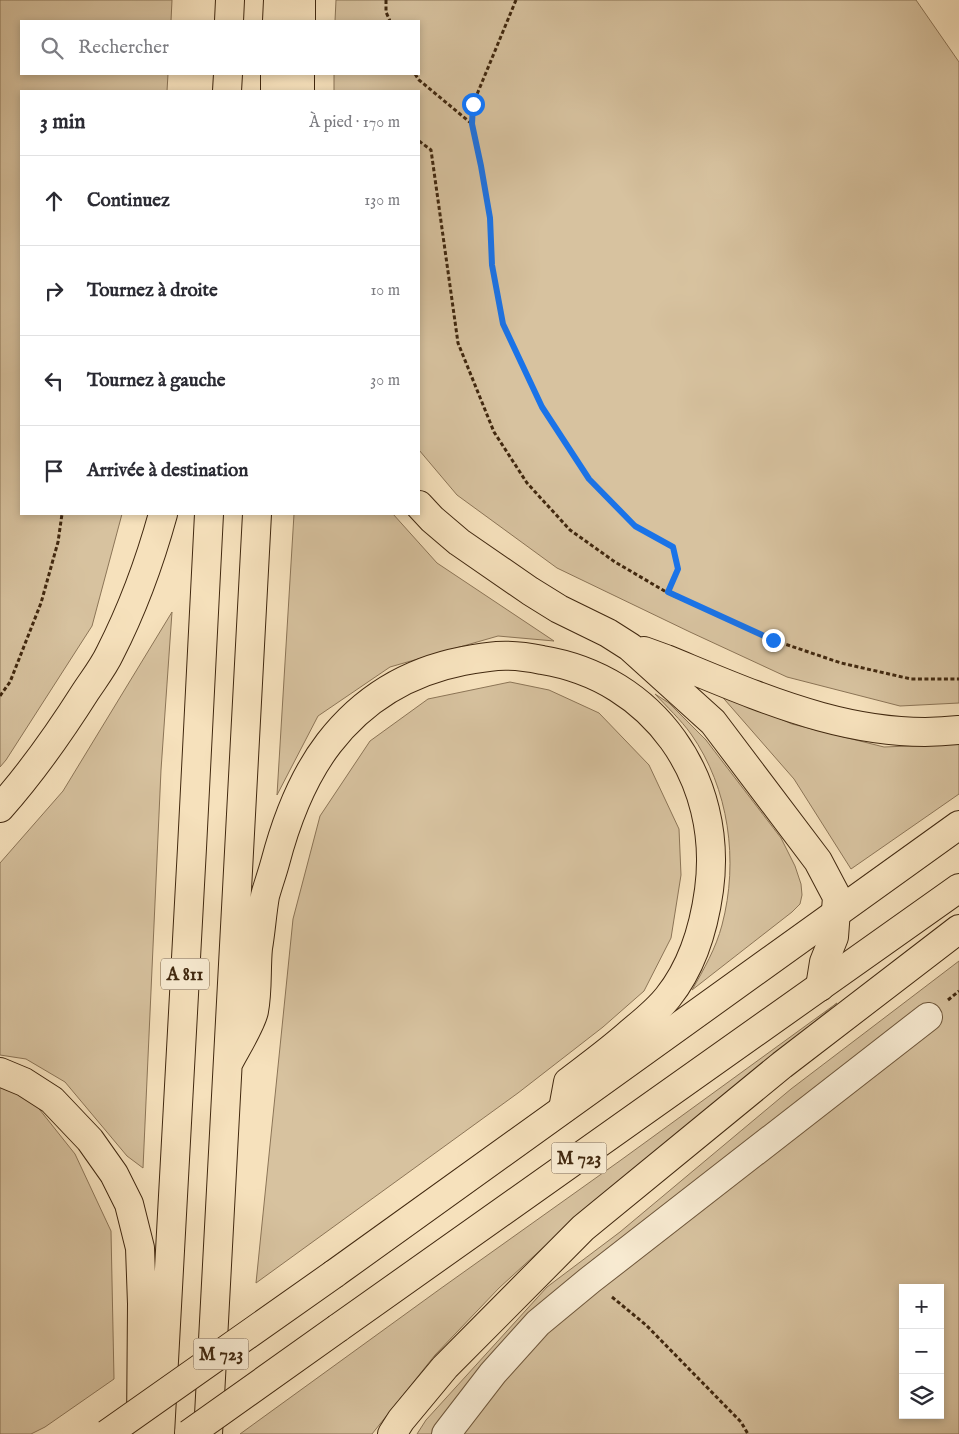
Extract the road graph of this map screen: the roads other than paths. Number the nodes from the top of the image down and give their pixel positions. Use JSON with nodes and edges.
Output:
{"nodes":[{"id":1,"x":230,"y":0,"type":"edge"},
{"id":2,"x":278,"y":0,"type":"edge"},
{"id":3,"x":301,"y":0,"type":"edge"},
{"id":4,"x":230,"y":20,"type":"edge"},
{"id":5,"x":277,"y":20,"type":"edge"},
{"id":6,"x":301,"y":20,"type":"edge"},
{"id":7,"x":228,"y":75,"type":"edge"},
{"id":8,"x":275,"y":75,"type":"edge"},
{"id":9,"x":300,"y":75,"type":"edge"},
{"id":10,"x":227,"y":90,"type":"edge"},
{"id":11,"x":274,"y":90,"type":"edge"},
{"id":12,"x":300,"y":90,"type":"edge"},
{"id":13,"x":420,"y":506,"type":"edge"},
{"id":14,"x":163,"y":515,"type":"edge"},
{"id":15,"x":209,"y":515,"type":"edge"},
{"id":16,"x":257,"y":515,"type":"edge"},
{"id":17,"x":630,"y":647,"type":"junction"},
{"id":18,"x":959,"y":730,"type":"edge"},
{"id":19,"x":0,"y":808,"type":"edge"},
{"id":20,"x":959,"y":825,"type":"edge"},
{"id":21,"x":959,"y":888,"type":"edge"},
{"id":22,"x":836,"y":914,"type":"junction"},
{"id":23,"x":959,"y":929,"type":"edge"},
{"id":24,"x":820,"y":987,"type":"junction"},
{"id":25,"x":928,"y":1017,"type":"dead end"},
{"id":26,"x":228,"y":1062,"type":"junction"},
{"id":27,"x":0,"y":1072,"type":"edge"},
{"id":28,"x":563,"y":1109,"type":"junction"},
{"id":29,"x":107,"y":1434,"type":"edge"},
{"id":30,"x":141,"y":1434,"type":"edge"},
{"id":31,"x":160,"y":1434,"type":"edge"},
{"id":32,"x":189,"y":1434,"type":"edge"},
{"id":33,"x":208,"y":1434,"type":"edge"},
{"id":34,"x":392,"y":1434,"type":"edge"},
{"id":35,"x":446,"y":1434,"type":"edge"}],
"edges":[{"from":1,"to":4,"type":"main road"},
{"from":2,"to":5,"type":"main road"},
{"from":3,"to":6,"type":"main road"},
{"from":7,"to":10,"type":"main road"},
{"from":8,"to":11,"type":"main road"},
{"from":9,"to":12,"type":"main road"},
{"from":13,"to":17,"type":"main road"},
{"from":14,"to":19,"type":"main road"},
{"from":15,"to":31,"type":"main road","number":"A 811"},
{"from":16,"to":26,"type":"main road","number":"A 811"},
{"from":17,"to":18,"type":"main road"},
{"from":17,"to":22,"type":"main road"},
{"from":20,"to":22,"type":"main road","number":"M 723"},
{"from":21,"to":24,"type":"main road","number":"M 723"},
{"from":22,"to":24,"type":"main road"},
{"from":22,"to":28,"type":"main road","number":"M 723"},
{"from":23,"to":34,"type":"main road"},
{"from":24,"to":32,"type":"main road","number":"M 723","bridge":true},
{"from":25,"to":35,"type":"street"},
{"from":26,"to":28,"type":"main road"},
{"from":26,"to":33,"type":"main road","number":"A 811"},
{"from":27,"to":30,"type":"main road"},
{"from":28,"to":29,"type":"main road","number":"M 723","bridge":true}]}
